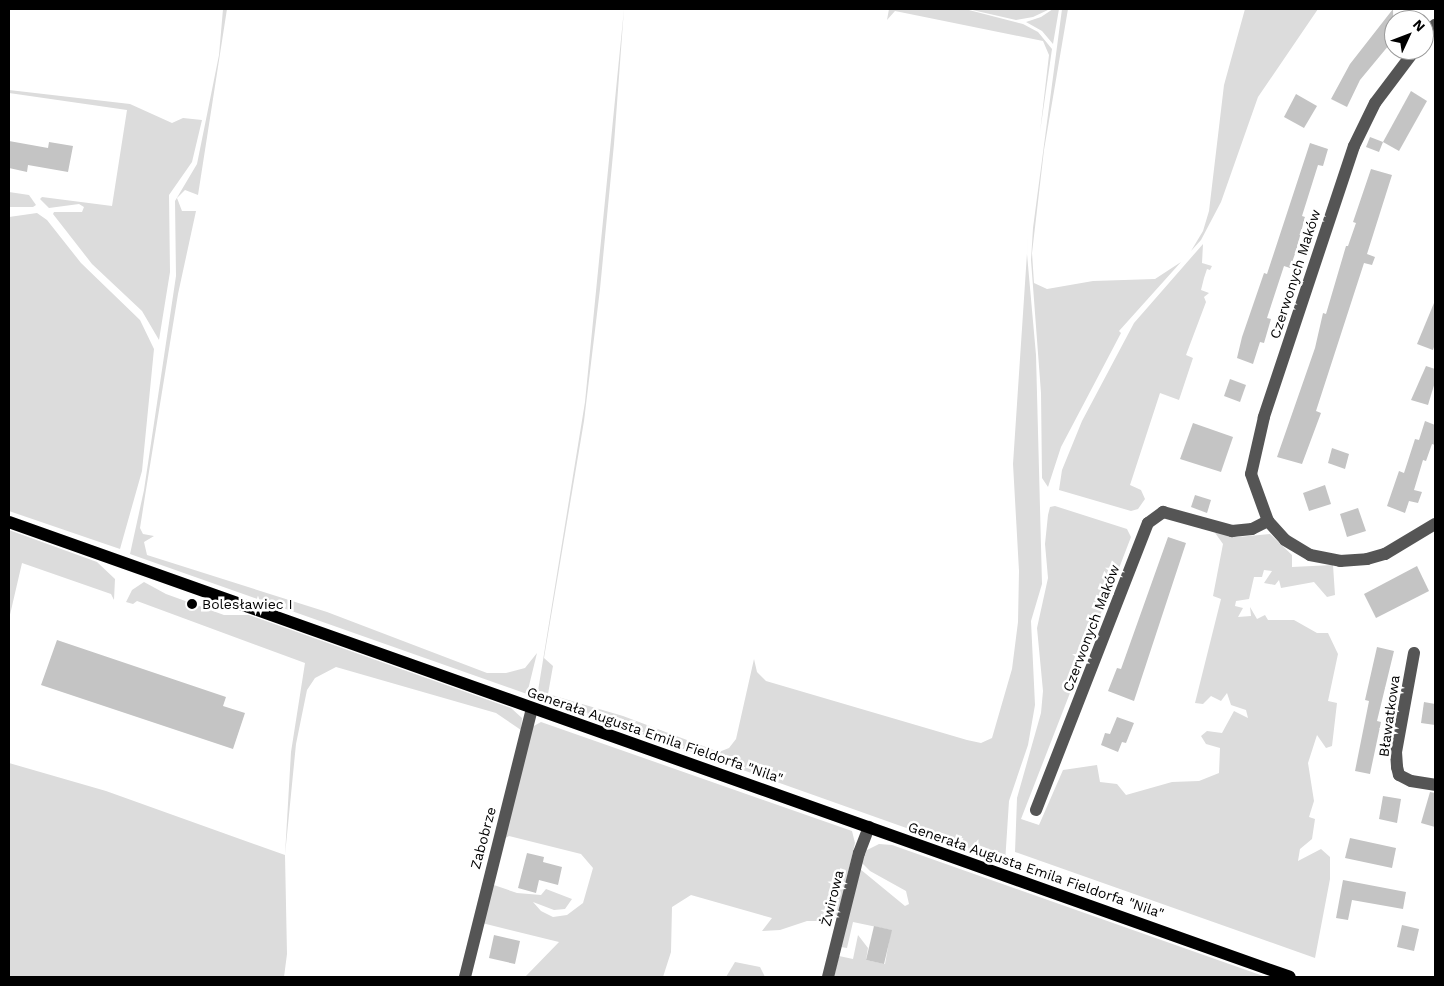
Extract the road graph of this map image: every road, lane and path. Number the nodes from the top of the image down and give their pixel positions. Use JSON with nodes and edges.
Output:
{"nodes":[{"id":1,"x":1407,"y":60,"type":"edge"},
{"id":2,"x":1268,"y":521,"type":"junction"},
{"id":3,"x":9,"y":522,"type":"edge"},
{"id":4,"x":1435,"y":524,"type":"edge"},
{"id":5,"x":1414,"y":653,"type":"dead end"},
{"id":6,"x":532,"y":708,"type":"junction"},
{"id":7,"x":1435,"y":785,"type":"edge"},
{"id":8,"x":1036,"y":810,"type":"dead end"},
{"id":9,"x":869,"y":827,"type":"junction"},
{"id":10,"x":465,"y":977,"type":"edge"},
{"id":11,"x":828,"y":977,"type":"edge"},
{"id":12,"x":1290,"y":977,"type":"edge"}],
"edges":[{"from":1,"to":2,"type":"street","name":"Czerwonych Maków"},
{"from":2,"to":4,"type":"street","name":"Czerwonych Maków"},
{"from":2,"to":8,"type":"street","name":"Czerwonych Maków"},
{"from":3,"to":6,"type":"main road","name":"Generała Augusta Emila Fieldorfa \"Nila\""},
{"from":5,"to":7,"type":"street","name":"Bławatkowa"},
{"from":6,"to":9,"type":"main road","name":"Generała Augusta Emila Fieldorfa \"Nila\""},
{"from":6,"to":10,"type":"street","name":"Zabobrze"},
{"from":9,"to":11,"type":"street","name":"Żwirowa"},
{"from":9,"to":12,"type":"main road","name":"Generała Augusta Emila Fieldorfa \"Nila\""}]}
